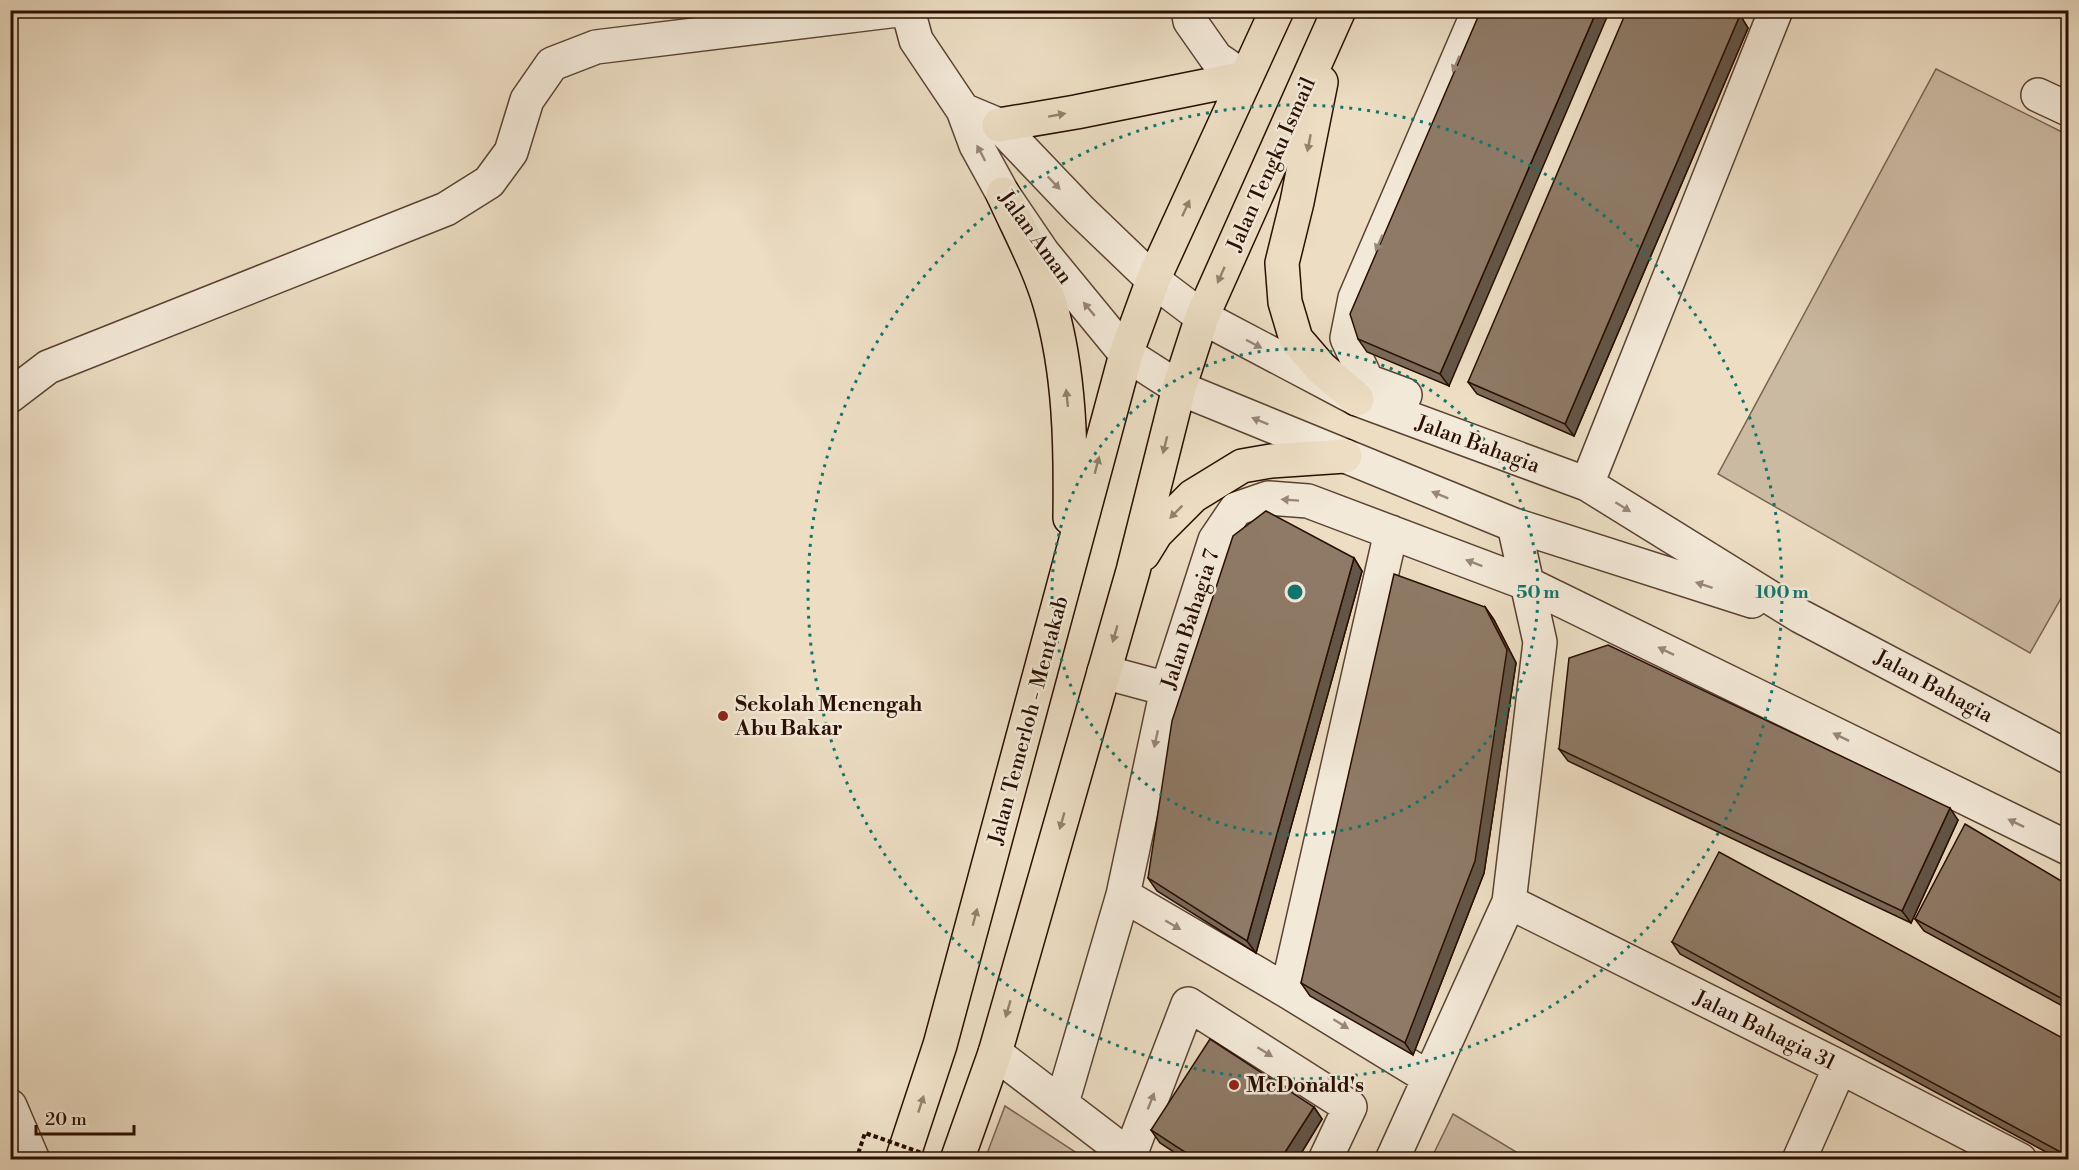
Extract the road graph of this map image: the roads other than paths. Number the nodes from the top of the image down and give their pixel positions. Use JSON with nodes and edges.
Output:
{"nodes":[{"id":1,"x":898,"y":10,"type":"edge"},
{"id":2,"x":908,"y":10,"type":"edge"},
{"id":3,"x":1188,"y":10,"type":"edge"},
{"id":4,"x":1276,"y":10,"type":"edge"},
{"id":5,"x":1479,"y":10,"type":"edge"},
{"id":6,"x":1776,"y":10,"type":"edge"},
{"id":7,"x":1336,"y":17,"type":"edge"},
{"id":8,"x":1245,"y":78,"type":"junction"},
{"id":9,"x":2038,"y":95,"type":"dead end"},
{"id":10,"x":2068,"y":109,"type":"edge"},
{"id":11,"x":963,"y":110,"type":"junction"},
{"id":12,"x":999,"y":125,"type":"junction"},
{"id":13,"x":1003,"y":194,"type":"junction"},
{"id":14,"x":1152,"y":280,"type":"junction"},
{"id":15,"x":1202,"y":317,"type":"junction"},
{"id":16,"x":1126,"y":354,"type":"junction"},
{"id":17,"x":1179,"y":388,"type":"junction"},
{"id":18,"x":10,"y":396,"type":"edge"},
{"id":19,"x":1357,"y":399,"type":"junction"},
{"id":20,"x":1345,"y":456,"type":"junction"},
{"id":21,"x":1590,"y":476,"type":"junction"},
{"id":22,"x":1514,"y":525,"type":"junction"},
{"id":23,"x":1391,"y":532,"type":"junction"},
{"id":24,"x":1070,"y":561,"type":"junction"},
{"id":25,"x":1132,"y":571,"type":"junction"},
{"id":26,"x":1528,"y":584,"type":"junction"},
{"id":27,"x":1800,"y":616,"type":"junction"},
{"id":28,"x":1104,"y":672,"type":"junction"},
{"id":29,"x":1167,"y":689,"type":"junction"},
{"id":30,"x":2068,"y":757,"type":"edge"},
{"id":31,"x":2068,"y":848,"type":"edge"},
{"id":32,"x":1123,"y":895,"type":"junction"},
{"id":33,"x":1509,"y":902,"type":"junction"},
{"id":34,"x":1287,"y":991,"type":"junction"},
{"id":35,"x":995,"y":1053,"type":"junction"},
{"id":36,"x":1840,"y":1067,"type":"junction"},
{"id":37,"x":1429,"y":1078,"type":"junction"},
{"id":38,"x":1062,"y":1103,"type":"junction"},
{"id":39,"x":10,"y":1106,"type":"edge"},
{"id":40,"x":1133,"y":1157,"type":"edge"},
{"id":41,"x":33,"y":1160,"type":"edge"},
{"id":42,"x":902,"y":1160,"type":"edge"},
{"id":43,"x":957,"y":1160,"type":"edge"},
{"id":44,"x":1325,"y":1160,"type":"edge"},
{"id":45,"x":1392,"y":1160,"type":"edge"},
{"id":46,"x":1799,"y":1160,"type":"edge"},
{"id":47,"x":2020,"y":1160,"type":"edge"}],
"edges":[{"from":1,"to":18,"type":"street"},
{"from":2,"to":11,"type":"street","name":"Jalan Aman"},
{"from":3,"to":8,"type":"street"},
{"from":4,"to":8,"type":"main road"},
{"from":5,"to":21,"type":"street","one_way":true},
{"from":6,"to":21,"type":"street"},
{"from":7,"to":15,"type":"main road","name":"Jalan Tengku Ismail","one_way":true},
{"from":7,"to":19,"type":"main road","one_way":true},
{"from":12,"to":8,"type":"main road","one_way":true},
{"from":14,"to":8,"type":"main road","one_way":true},
{"from":9,"to":10,"type":"street"},
{"from":11,"to":12,"type":"street"},
{"from":13,"to":11,"type":"street","name":"Jalan Aman","one_way":true},
{"from":12,"to":14,"type":"street","name":"Jalan Bahagia","one_way":true},
{"from":16,"to":13,"type":"street","name":"Jalan Aman","one_way":true},
{"from":24,"to":13,"type":"main road","one_way":true},
{"from":14,"to":15,"type":"street","name":"Jalan Bahagia"},
{"from":14,"to":16,"type":"main road","name":"Jalan Temerloh - Mentakab"},
{"from":15,"to":17,"type":"main road"},
{"from":15,"to":19,"type":"street","name":"Jalan Bahagia","one_way":true},
{"from":16,"to":17,"type":"street","name":"Jalan Bahagia"},
{"from":24,"to":16,"type":"main road","name":"Jalan Temerloh - Mentakab","one_way":true},
{"from":20,"to":17,"type":"street","name":"Jalan Bahagia","one_way":true},
{"from":17,"to":25,"type":"main road","one_way":true},
{"from":19,"to":21,"type":"street","name":"Jalan Bahagia"},
{"from":22,"to":20,"type":"street","name":"Jalan Bahagia","one_way":true},
{"from":20,"to":25,"type":"main road","one_way":true},
{"from":21,"to":27,"type":"street","name":"Jalan Bahagia","one_way":true},
{"from":22,"to":26,"type":"street"},
{"from":27,"to":22,"type":"street","name":"Jalan Bahagia","one_way":true},
{"from":26,"to":23,"type":"street","name":"Jalan Bahagia 7","one_way":true},
{"from":23,"to":29,"type":"street","name":"Jalan Bahagia 7","one_way":true},
{"from":23,"to":34,"type":"street"},
{"from":42,"to":24,"type":"main road","name":"Jalan Temerloh - Mentakab","one_way":true},
{"from":25,"to":28,"type":"main road","one_way":true},
{"from":31,"to":26,"type":"street","name":"Jalan Bahagia 7","one_way":true},
{"from":26,"to":33,"type":"street"},
{"from":27,"to":30,"type":"street","name":"Jalan Bahagia"},
{"from":28,"to":29,"type":"street"},
{"from":28,"to":35,"type":"main road","one_way":true},
{"from":29,"to":32,"type":"street","name":"Jalan Bahagia 7","one_way":true},
{"from":32,"to":34,"type":"street","one_way":true},
{"from":32,"to":38,"type":"street","name":"Jalan Bahagia 7"},
{"from":33,"to":36,"type":"street","name":"Jalan Bahagia 31"},
{"from":33,"to":37,"type":"street"},
{"from":34,"to":37,"type":"street","one_way":true},
{"from":35,"to":38,"type":"street"},
{"from":35,"to":43,"type":"main road"},
{"from":36,"to":46,"type":"street"},
{"from":36,"to":47,"type":"street","name":"Jalan Bahagia 31"},
{"from":37,"to":45,"type":"street"},
{"from":38,"to":40,"type":"street"},
{"from":39,"to":41,"type":"street"},
{"from":40,"to":44,"type":"street","one_way":true}]}
